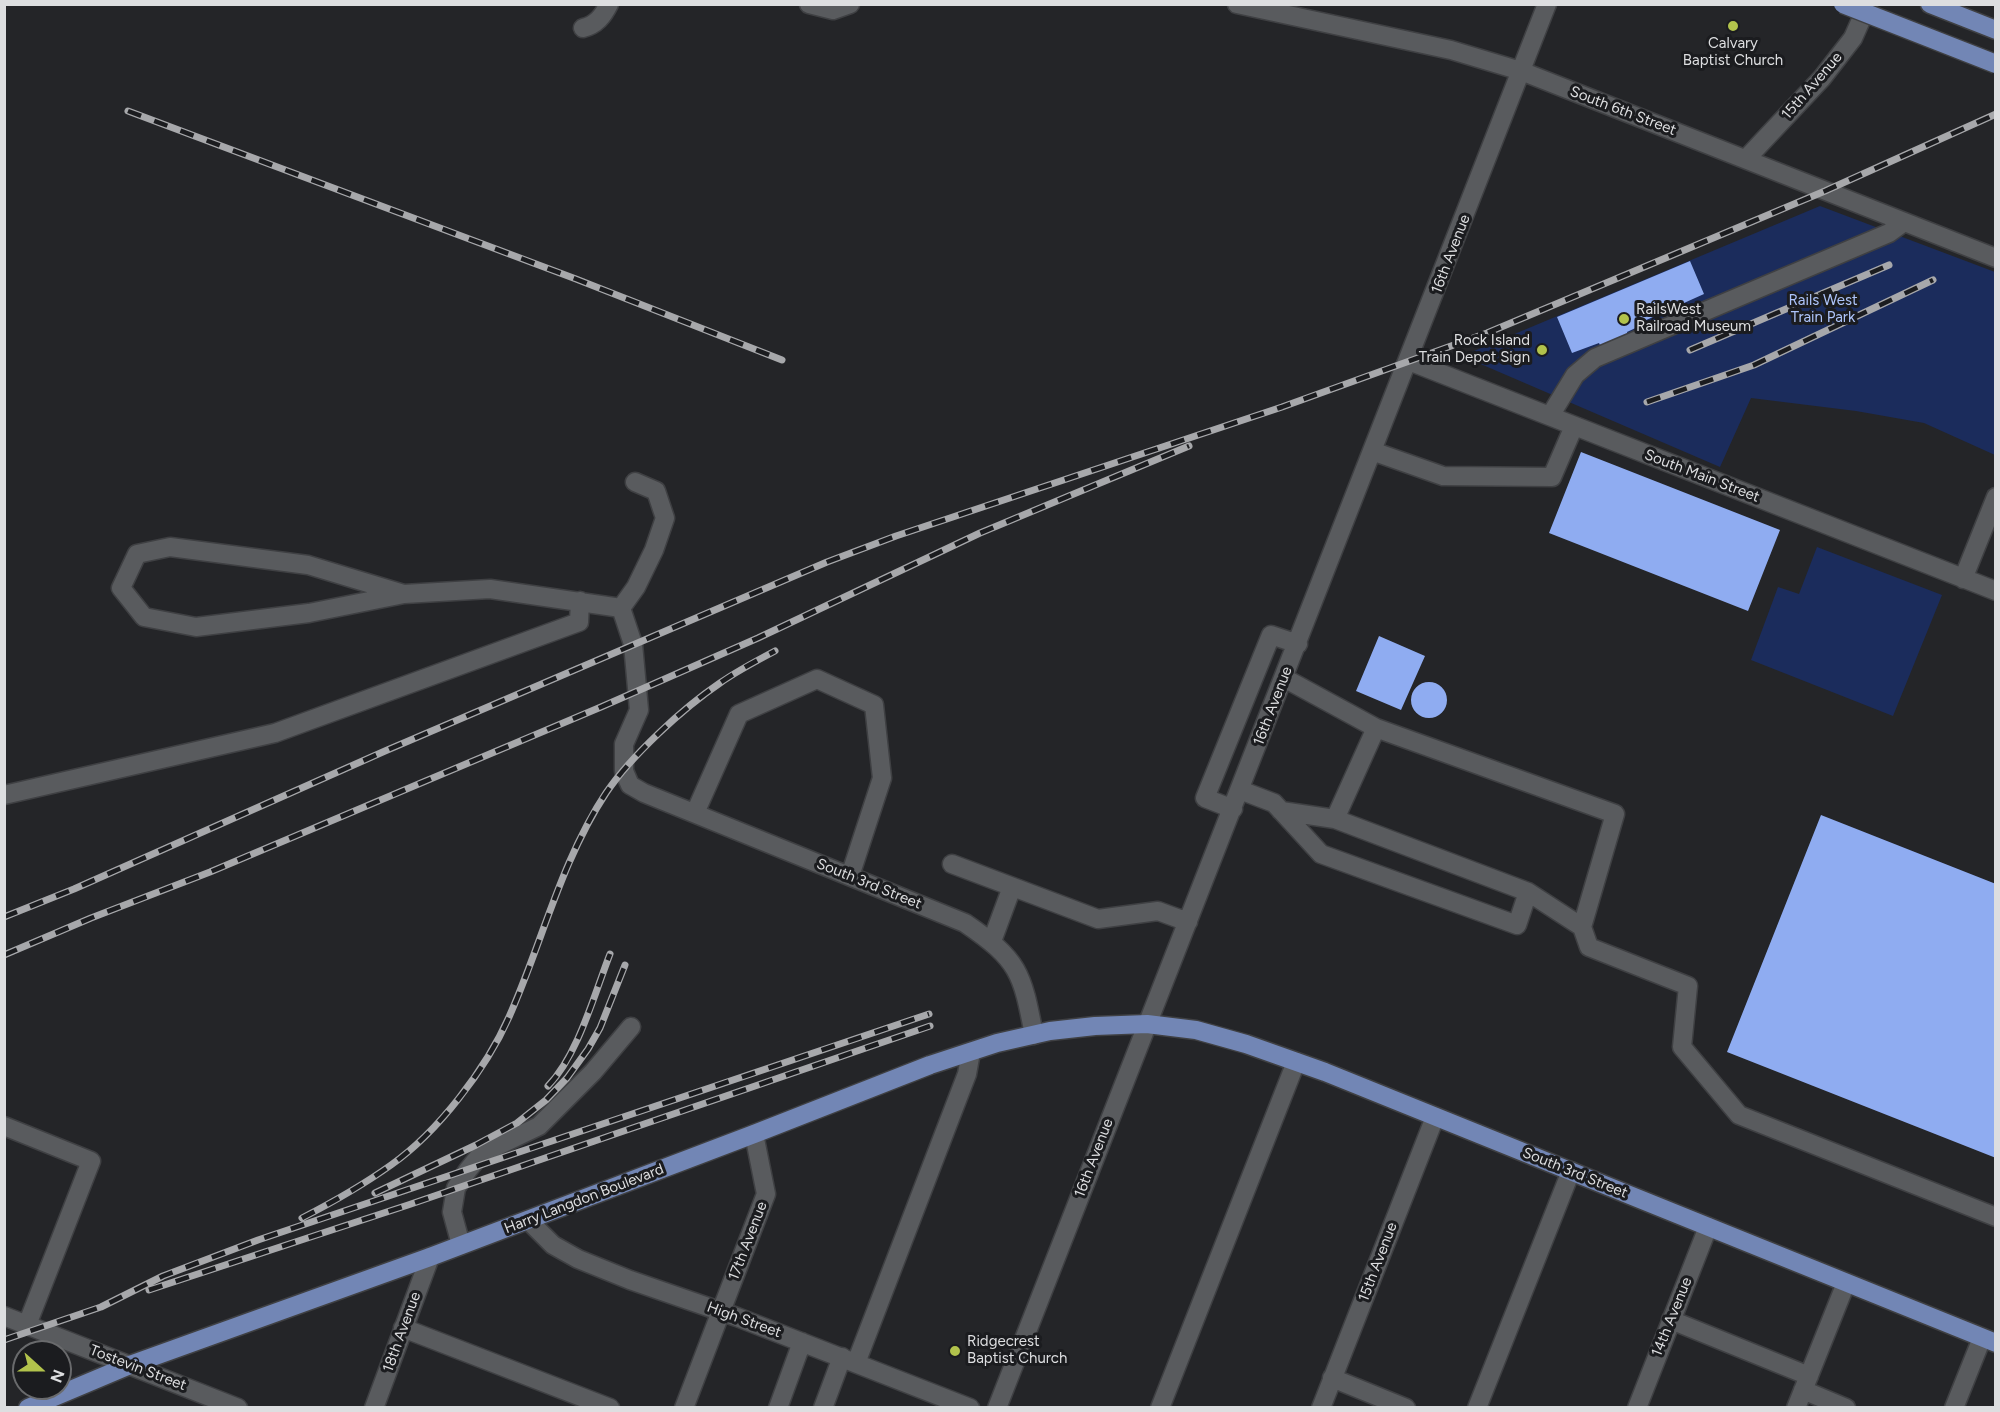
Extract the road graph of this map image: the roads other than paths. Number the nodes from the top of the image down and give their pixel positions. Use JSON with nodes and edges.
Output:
{"nodes":[{"id":1,"x":609,"y":4,"type":"edge"},
{"id":2,"x":809,"y":4,"type":"edge"},
{"id":3,"x":850,"y":4,"type":"edge"},
{"id":4,"x":1237,"y":4,"type":"edge"},
{"id":5,"x":1547,"y":4,"type":"edge"},
{"id":6,"x":1842,"y":4,"type":"edge"},
{"id":7,"x":1868,"y":4,"type":"edge"},
{"id":8,"x":1930,"y":4,"type":"edge"},
{"id":9,"x":583,"y":28,"type":"dead end"},
{"id":10,"x":1995,"y":30,"type":"edge"},
{"id":11,"x":1995,"y":64,"type":"edge"},
{"id":12,"x":1521,"y":71,"type":"junction"},
{"id":13,"x":1746,"y":159,"type":"junction"},
{"id":14,"x":1904,"y":222,"type":"junction"},
{"id":15,"x":1995,"y":258,"type":"edge"},
{"id":16,"x":1409,"y":361,"type":"junction"},
{"id":17,"x":1550,"y":416,"type":"junction"},
{"id":18,"x":1574,"y":426,"type":"junction"},
{"id":19,"x":1372,"y":451,"type":"junction"},
{"id":20,"x":635,"y":482,"type":"dead end"},
{"id":21,"x":1995,"y":497,"type":"edge"},
{"id":22,"x":1963,"y":579,"type":"junction"},
{"id":23,"x":1995,"y":591,"type":"edge"},
{"id":24,"x":404,"y":594,"type":"junction"},
{"id":25,"x":580,"y":601,"type":"junction"},
{"id":26,"x":621,"y":608,"type":"junction"},
{"id":27,"x":1298,"y":644,"type":"junction"},
{"id":28,"x":1253,"y":680,"type":"junction"},
{"id":29,"x":1282,"y":684,"type":"junction"},
{"id":30,"x":1376,"y":728,"type":"junction"},
{"id":31,"x":1240,"y":790,"type":"junction"},
{"id":32,"x":4,"y":795,"type":"edge"},
{"id":33,"x":1233,"y":809,"type":"junction"},
{"id":34,"x":1281,"y":811,"type":"junction"},
{"id":35,"x":695,"y":813,"type":"junction"},
{"id":36,"x":1335,"y":819,"type":"junction"},
{"id":37,"x":952,"y":864,"type":"dead end"},
{"id":38,"x":850,"y":876,"type":"junction"},
{"id":39,"x":1012,"y":887,"type":"junction"},
{"id":40,"x":1528,"y":892,"type":"junction"},
{"id":41,"x":1188,"y":922,"type":"junction"},
{"id":42,"x":1582,"y":927,"type":"junction"},
{"id":43,"x":992,"y":941,"type":"junction"},
{"id":44,"x":1147,"y":1024,"type":"junction"},
{"id":45,"x":631,"y":1028,"type":"dead end"},
{"id":46,"x":1034,"y":1035,"type":"junction"},
{"id":47,"x":971,"y":1052,"type":"junction"},
{"id":48,"x":1296,"y":1062,"type":"junction"},
{"id":49,"x":1435,"y":1117,"type":"junction"},
{"id":50,"x":4,"y":1126,"type":"edge"},
{"id":51,"x":754,"y":1134,"type":"junction"},
{"id":52,"x":1571,"y":1171,"type":"junction"},
{"id":53,"x":1995,"y":1217,"type":"edge"},
{"id":54,"x":528,"y":1220,"type":"junction"},
{"id":55,"x":1708,"y":1227,"type":"junction"},
{"id":56,"x":461,"y":1245,"type":"junction"},
{"id":57,"x":430,"y":1257,"type":"junction"},
{"id":58,"x":1846,"y":1283,"type":"junction"},
{"id":59,"x":722,"y":1312,"type":"junction"},
{"id":60,"x":4,"y":1316,"type":"edge"},
{"id":61,"x":1671,"y":1320,"type":"junction"},
{"id":62,"x":27,"y":1325,"type":"junction"},
{"id":63,"x":403,"y":1328,"type":"junction"},
{"id":64,"x":1989,"y":1341,"type":"edge"},
{"id":65,"x":802,"y":1342,"type":"junction"},
{"id":66,"x":849,"y":1360,"type":"junction"},
{"id":67,"x":130,"y":1365,"type":"junction"},
{"id":68,"x":1332,"y":1378,"type":"junction"},
{"id":69,"x":1806,"y":1383,"type":"junction"},
{"id":70,"x":28,"y":1407,"type":"edge"},
{"id":71,"x":238,"y":1407,"type":"edge"},
{"id":72,"x":374,"y":1407,"type":"edge"},
{"id":73,"x":610,"y":1407,"type":"edge"},
{"id":74,"x":684,"y":1407,"type":"edge"},
{"id":75,"x":778,"y":1407,"type":"edge"},
{"id":76,"x":823,"y":1407,"type":"edge"},
{"id":77,"x":970,"y":1407,"type":"edge"},
{"id":78,"x":997,"y":1407,"type":"edge"},
{"id":79,"x":1160,"y":1407,"type":"edge"},
{"id":80,"x":1321,"y":1407,"type":"edge"},
{"id":81,"x":1406,"y":1407,"type":"edge"},
{"id":82,"x":1477,"y":1407,"type":"edge"},
{"id":83,"x":1637,"y":1407,"type":"edge"},
{"id":84,"x":1796,"y":1407,"type":"edge"},
{"id":85,"x":1846,"y":1407,"type":"edge"},
{"id":86,"x":1954,"y":1407,"type":"edge"}],
"edges":[{"from":1,"to":9,"type":"street"},
{"from":2,"to":3,"type":"street"},
{"from":4,"to":12,"type":"street","name":"South 6th Street"},
{"from":5,"to":12,"type":"street","name":"16th Avenue"},
{"from":6,"to":11,"type":"main road","bridge":true},
{"from":7,"to":13,"type":"street","name":"15th Avenue"},
{"from":8,"to":10,"type":"main road"},
{"from":12,"to":13,"type":"street","name":"South 6th Street"},
{"from":12,"to":16,"type":"street","name":"16th Avenue"},
{"from":13,"to":14,"type":"street","name":"South 6th Street"},
{"from":14,"to":15,"type":"street","name":"South 6th Street"},
{"from":14,"to":17,"type":"street"},
{"from":16,"to":17,"type":"street","name":"South Main Street"},
{"from":16,"to":19,"type":"street","name":"16th Avenue"},
{"from":17,"to":18,"type":"street","name":"South Main Street"},
{"from":18,"to":19,"type":"street"},
{"from":18,"to":22,"type":"street","name":"South Main Street"},
{"from":19,"to":27,"type":"street","name":"16th Avenue"},
{"from":20,"to":26,"type":"street"},
{"from":21,"to":22,"type":"street"},
{"from":22,"to":23,"type":"street","name":"South Main Street"},
{"from":24,"to":24,"type":"street"},
{"from":24,"to":25,"type":"street"},
{"from":25,"to":26,"type":"street"},
{"from":25,"to":32,"type":"street"},
{"from":26,"to":35,"type":"street","name":"South 3rd Street"},
{"from":27,"to":28,"type":"street"},
{"from":27,"to":29,"type":"street","name":"16th Avenue"},
{"from":28,"to":29,"type":"street"},
{"from":28,"to":33,"type":"street"},
{"from":29,"to":30,"type":"street"},
{"from":29,"to":31,"type":"street","name":"16th Avenue"},
{"from":30,"to":36,"type":"street"},
{"from":30,"to":42,"type":"street"},
{"from":31,"to":33,"type":"street","name":"16th Avenue"},
{"from":31,"to":34,"type":"street"},
{"from":33,"to":41,"type":"street","name":"16th Avenue"},
{"from":34,"to":36,"type":"street"},
{"from":34,"to":40,"type":"street"},
{"from":35,"to":38,"type":"street","name":"South 3rd Street"},
{"from":35,"to":38,"type":"street"},
{"from":36,"to":40,"type":"street"},
{"from":37,"to":39,"type":"street"},
{"from":38,"to":43,"type":"street","name":"South 3rd Street"},
{"from":39,"to":41,"type":"street"},
{"from":39,"to":43,"type":"street"},
{"from":40,"to":42,"type":"street"},
{"from":41,"to":44,"type":"street","name":"16th Avenue"},
{"from":42,"to":53,"type":"street"},
{"from":43,"to":46,"type":"street","name":"South 3rd Street"},
{"from":44,"to":46,"type":"main road","name":"Harry Langdon Boulevard"},
{"from":44,"to":48,"type":"main road","name":"South 3rd Street"},
{"from":44,"to":78,"type":"street","name":"16th Avenue"},
{"from":45,"to":56,"type":"street"},
{"from":46,"to":47,"type":"main road","name":"Harry Langdon Boulevard"},
{"from":47,"to":51,"type":"main road","name":"Harry Langdon Boulevard"},
{"from":47,"to":66,"type":"street"},
{"from":48,"to":49,"type":"main road","name":"South 3rd Street"},
{"from":48,"to":79,"type":"street"},
{"from":49,"to":52,"type":"main road","name":"South 3rd Street"},
{"from":49,"to":68,"type":"street","name":"15th Avenue"},
{"from":50,"to":62,"type":"street"},
{"from":51,"to":54,"type":"main road","name":"Harry Langdon Boulevard"},
{"from":51,"to":59,"type":"street","name":"17th Avenue"},
{"from":52,"to":55,"type":"main road","name":"South 3rd Street"},
{"from":52,"to":82,"type":"street"},
{"from":54,"to":56,"type":"main road","name":"Harry Langdon Boulevard"},
{"from":54,"to":59,"type":"street","name":"High Street"},
{"from":55,"to":58,"type":"main road","name":"South 3rd Street"},
{"from":55,"to":61,"type":"street","name":"14th Avenue"},
{"from":56,"to":57,"type":"main road","name":"Harry Langdon Boulevard"},
{"from":57,"to":63,"type":"street","name":"18th Avenue"},
{"from":57,"to":67,"type":"main road","name":"Harry Langdon Boulevard"},
{"from":58,"to":64,"type":"main road","name":"South 3rd Street"},
{"from":58,"to":69,"type":"street"},
{"from":59,"to":65,"type":"street","name":"High Street"},
{"from":59,"to":74,"type":"street","name":"17th Avenue"},
{"from":60,"to":62,"type":"street","name":"Tostevin Street"},
{"from":61,"to":69,"type":"street"},
{"from":61,"to":83,"type":"street","name":"14th Avenue"},
{"from":62,"to":67,"type":"street","name":"Tostevin Street"},
{"from":63,"to":72,"type":"street","name":"18th Avenue"},
{"from":63,"to":73,"type":"street"},
{"from":64,"to":86,"type":"street"},
{"from":65,"to":66,"type":"street","name":"High Street"},
{"from":65,"to":75,"type":"street"},
{"from":66,"to":76,"type":"street"},
{"from":66,"to":77,"type":"street","name":"High Street"},
{"from":67,"to":70,"type":"main road","name":"Harry Langdon Boulevard"},
{"from":67,"to":71,"type":"street","name":"Tostevin Street"},
{"from":68,"to":80,"type":"street","name":"15th Avenue"},
{"from":68,"to":81,"type":"street"},
{"from":69,"to":84,"type":"street"},
{"from":69,"to":85,"type":"street"}]}
